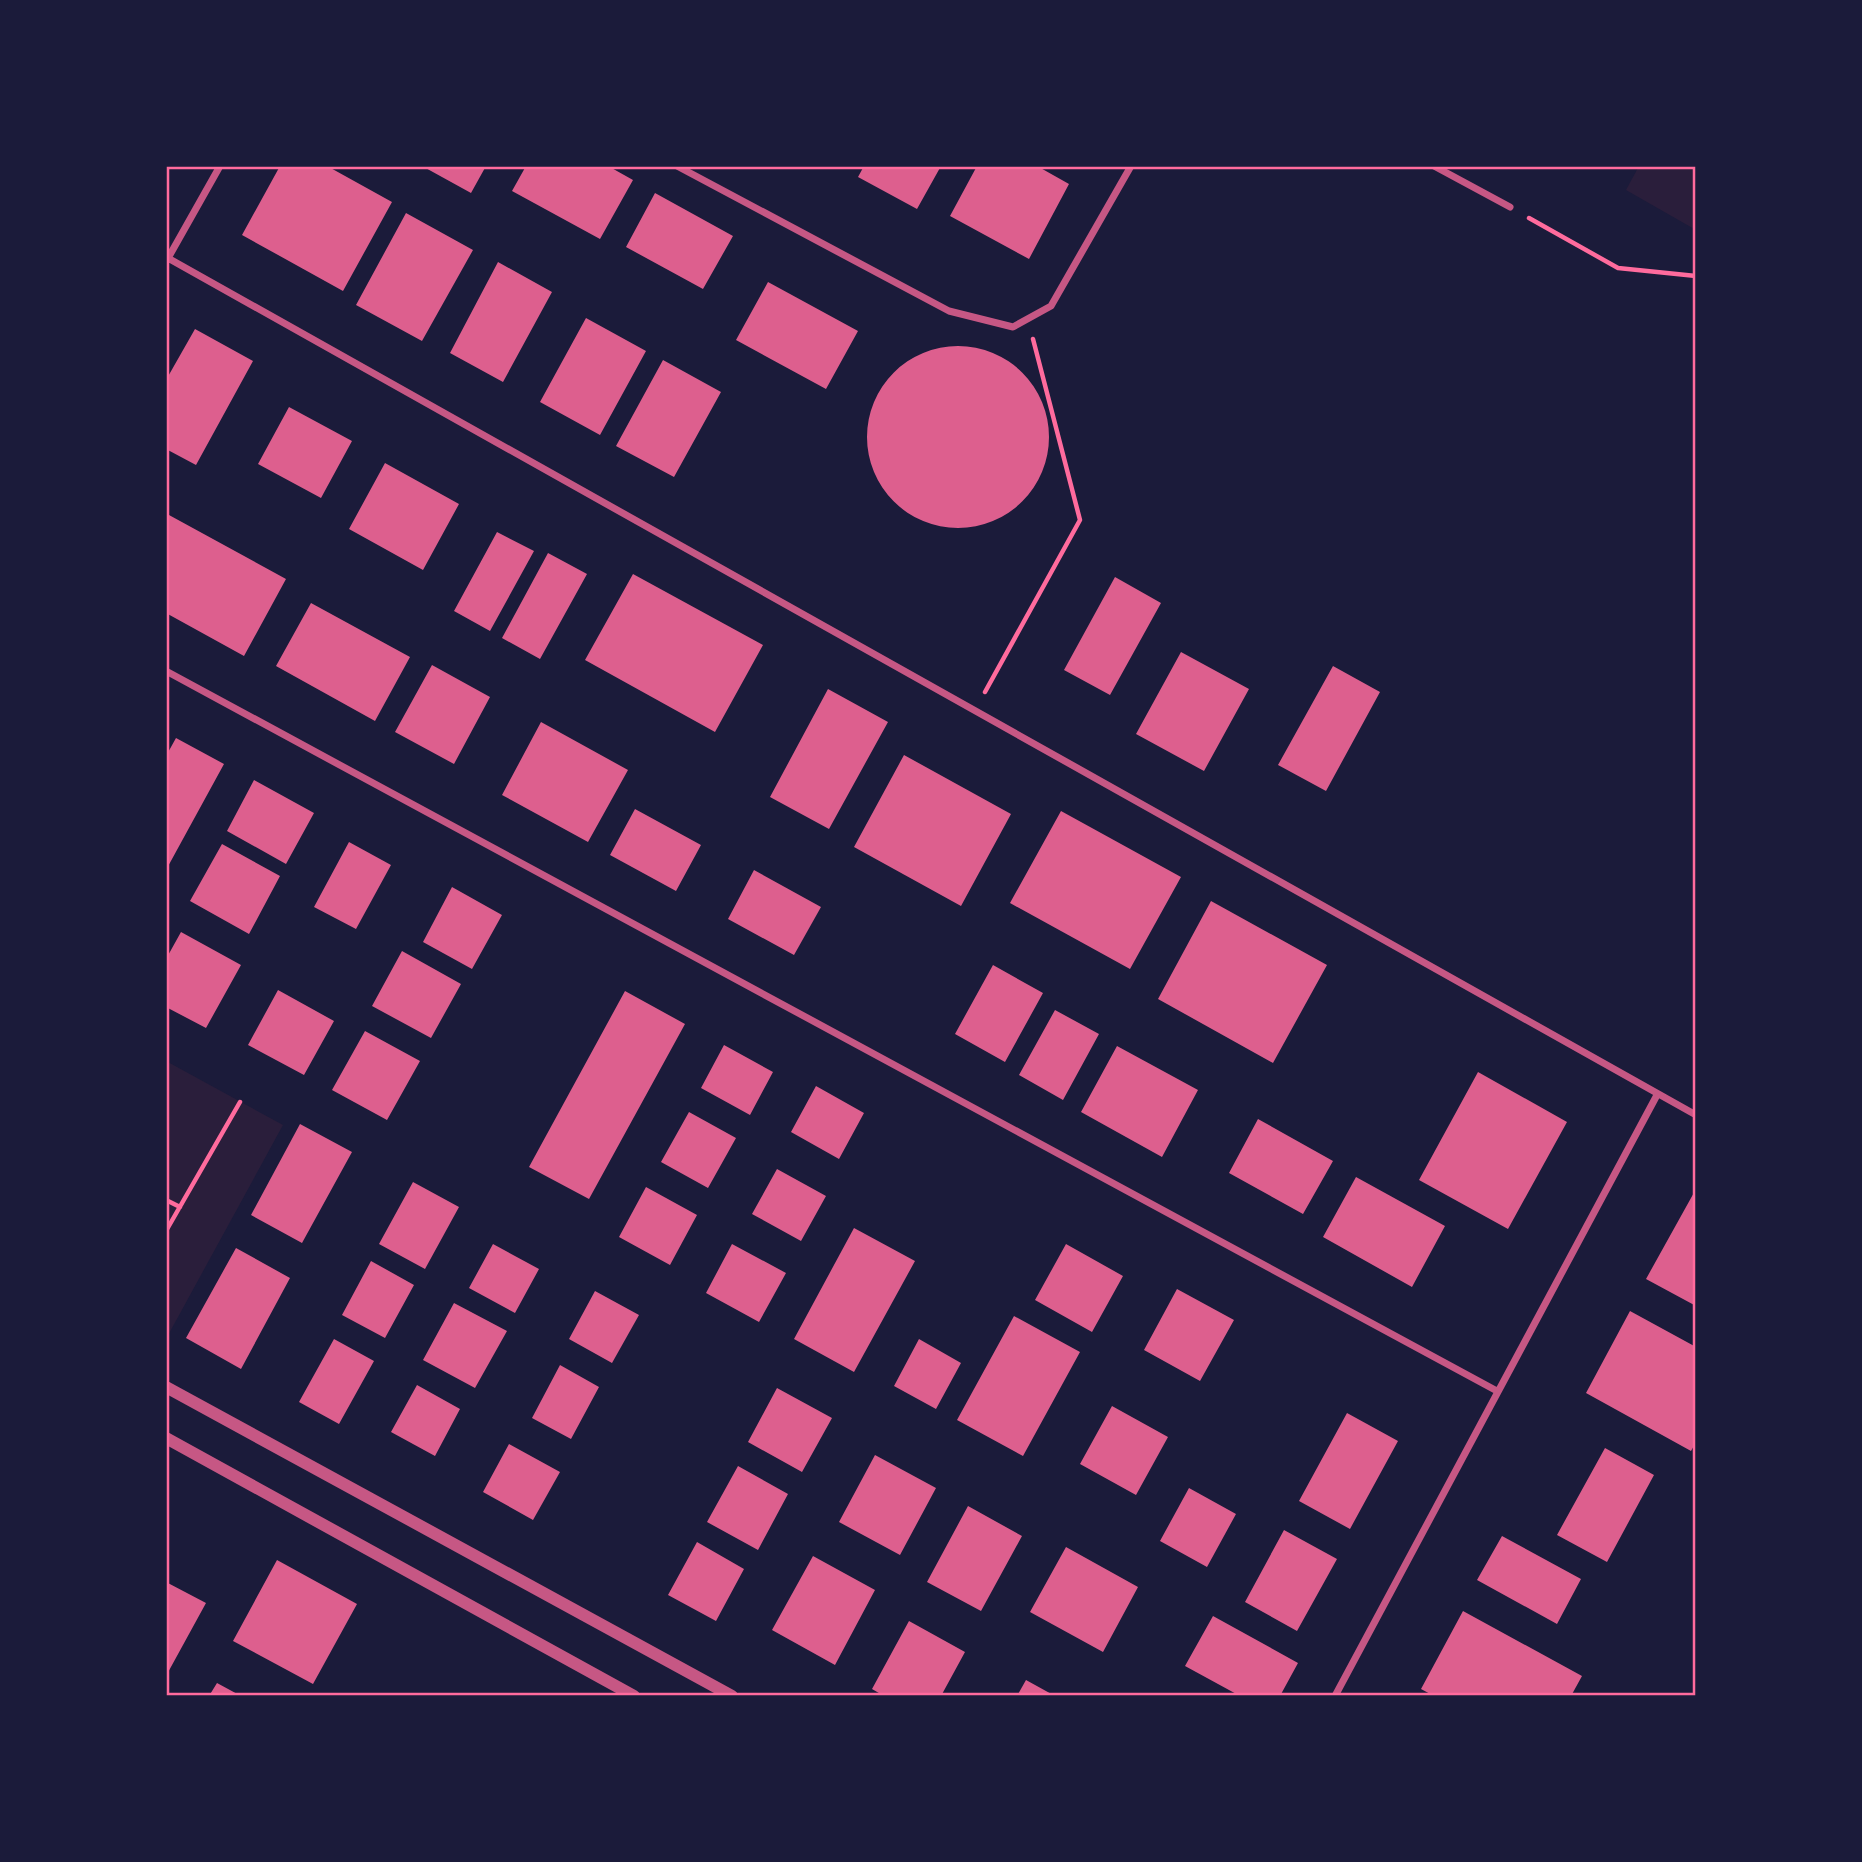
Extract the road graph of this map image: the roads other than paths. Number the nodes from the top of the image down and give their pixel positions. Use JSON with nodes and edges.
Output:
{"nodes":[{"id":1,"x":220,"y":166,"type":"edge"},
{"id":2,"x":677,"y":166,"type":"edge"},
{"id":3,"x":1131,"y":166,"type":"edge"},
{"id":4,"x":1434,"y":166,"type":"edge"},
{"id":5,"x":1510,"y":207,"type":"road end"},
{"id":6,"x":167,"y":258,"type":"edge"},
{"id":7,"x":166,"y":671,"type":"edge"},
{"id":8,"x":1657,"y":1095,"type":"junction"},
{"id":9,"x":1696,"y":1115,"type":"edge"},
{"id":10,"x":166,"y":1387,"type":"edge"},
{"id":11,"x":1497,"y":1391,"type":"junction"},
{"id":12,"x":166,"y":1438,"type":"edge"},
{"id":13,"x":634,"y":1696,"type":"edge"},
{"id":14,"x":732,"y":1696,"type":"edge"},
{"id":15,"x":1335,"y":1696,"type":"edge"}],
"edges":[{"from":1,"to":6,"type":"street"},
{"from":2,"to":3,"type":"street"},
{"from":4,"to":5,"type":"street"},
{"from":6,"to":8,"type":"street"},
{"from":7,"to":11,"type":"street"},
{"from":8,"to":9,"type":"street"},
{"from":8,"to":11,"type":"street"},
{"from":10,"to":14,"type":"street"},
{"from":11,"to":15,"type":"street"},
{"from":12,"to":13,"type":"street"}]}
